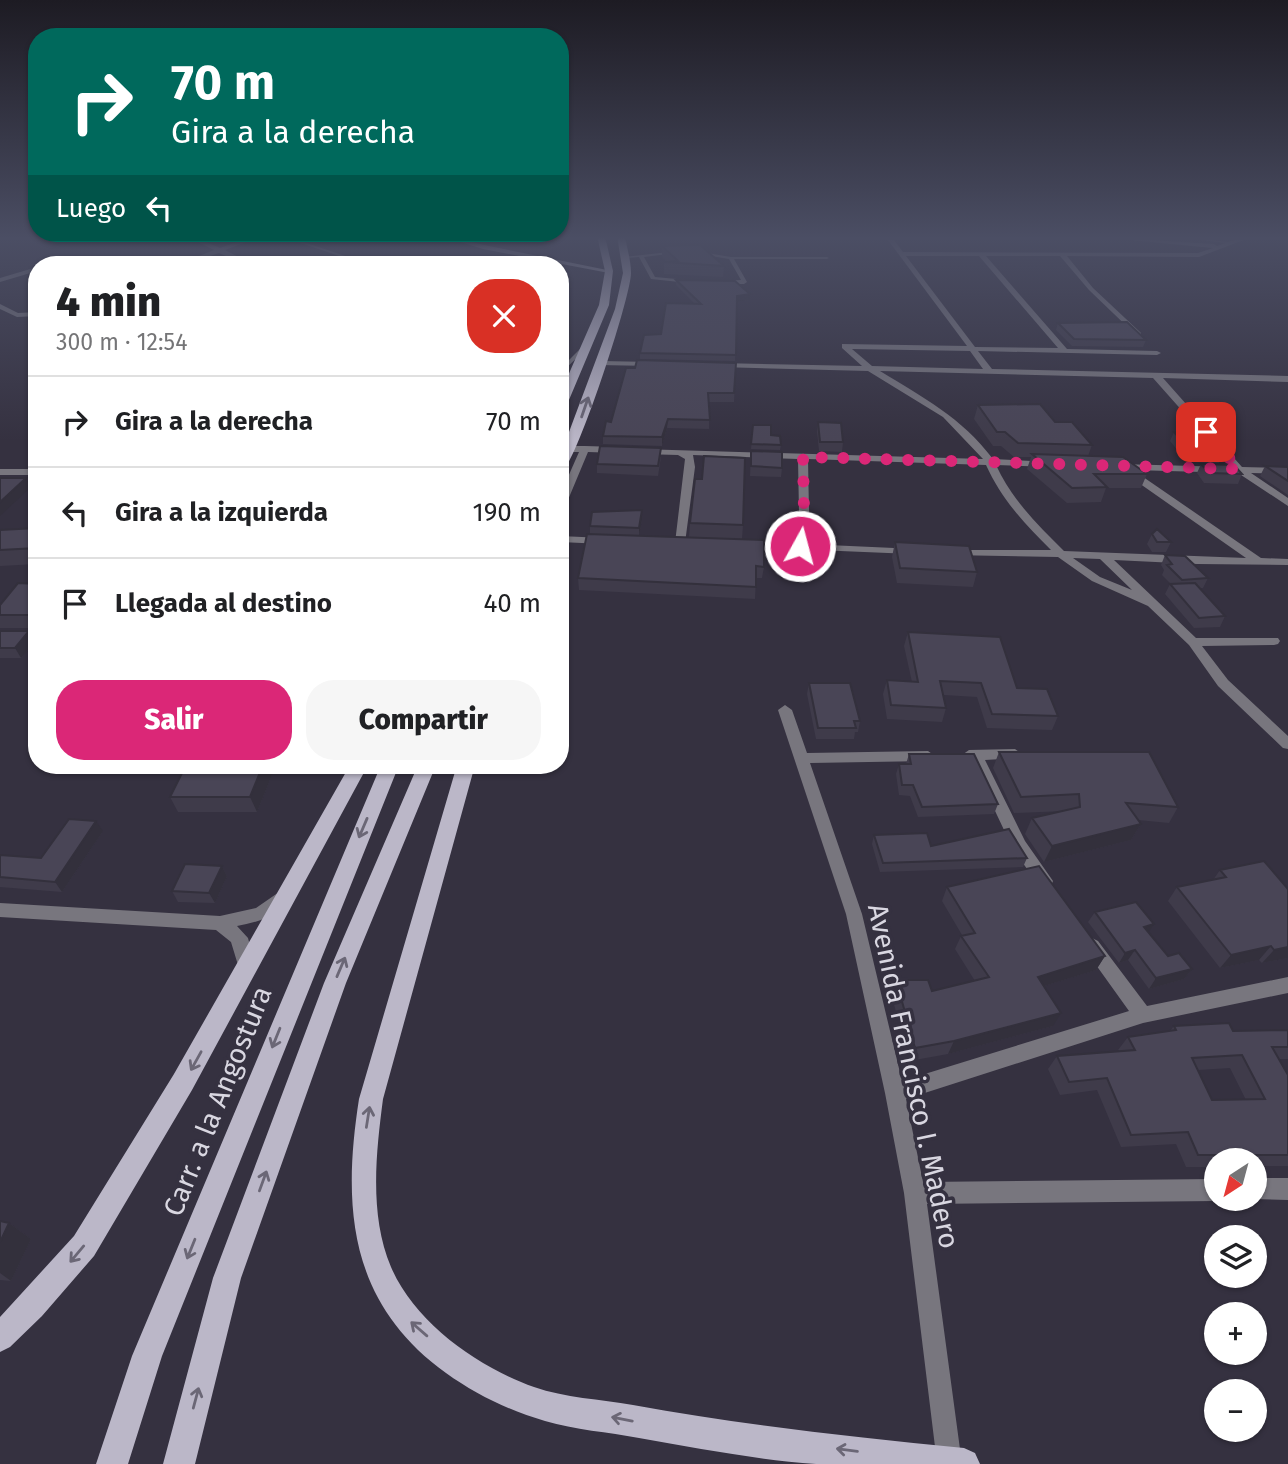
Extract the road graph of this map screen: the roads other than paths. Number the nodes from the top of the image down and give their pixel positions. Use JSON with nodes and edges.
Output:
{"nodes":[{"id":1,"x":604,"y":304,"type":"edge"},
{"id":2,"x":621,"y":304,"type":"edge"},
{"id":3,"x":940,"y":304,"type":"edge"},
{"id":4,"x":1025,"y":304,"type":"edge"},
{"id":5,"x":1107,"y":304,"type":"edge"},
{"id":6,"x":0,"y":306,"type":"edge"},
{"id":7,"x":28,"y":314,"type":"edge"},
{"id":8,"x":588,"y":344,"type":"junction"},
{"id":9,"x":972,"y":348,"type":"junction"},
{"id":10,"x":1064,"y":350,"type":"junction"},
{"id":11,"x":569,"y":363,"type":"edge"},
{"id":12,"x":601,"y":363,"type":"junction"},
{"id":13,"x":670,"y":364,"type":"edge"},
{"id":14,"x":707,"y":365,"type":"edge"},
{"id":15,"x":870,"y":369,"type":"junction"},
{"id":16,"x":989,"y":371,"type":"junction"},
{"id":17,"x":1156,"y":376,"type":"junction"},
{"id":18,"x":1288,"y":379,"type":"edge"},
{"id":19,"x":569,"y":387,"type":"edge"},
{"id":20,"x":569,"y":449,"type":"joint"},
{"id":21,"x":585,"y":449,"type":"junction"},
{"id":22,"x":680,"y":452,"type":"junction"},
{"id":23,"x":803,"y":457,"type":"junction"},
{"id":24,"x":989,"y":460,"type":"junction"},
{"id":25,"x":1054,"y":464,"type":"edge"},
{"id":26,"x":1109,"y":466,"type":"edge"},
{"id":27,"x":1122,"y":467,"type":"junction"},
{"id":28,"x":1239,"y":469,"type":"junction"},
{"id":29,"x":1288,"y":471,"type":"edge"},
{"id":30,"x":0,"y":472,"type":"edge"},
{"id":31,"x":28,"y":472,"type":"edge"},
{"id":32,"x":569,"y":486,"type":"edge"},
{"id":33,"x":1288,"y":503,"type":"edge"},
{"id":34,"x":569,"y":539,"type":"edge"},
{"id":35,"x":613,"y":541,"type":"edge"},
{"id":36,"x":667,"y":543,"type":"edge"},
{"id":37,"x":680,"y":544,"type":"junction"},
{"id":38,"x":693,"y":544,"type":"edge"},
{"id":39,"x":733,"y":545,"type":"edge"},
{"id":40,"x":800,"y":546,"type":"junction"},
{"id":41,"x":923,"y":551,"type":"edge"},
{"id":42,"x":937,"y":552,"type":"edge"},
{"id":43,"x":1063,"y":556,"type":"junction"},
{"id":44,"x":1105,"y":558,"type":"junction"},
{"id":45,"x":1257,"y":561,"type":"junction"},
{"id":46,"x":1288,"y":562,"type":"edge"},
{"id":47,"x":1152,"y":603,"type":"junction"},
{"id":48,"x":0,"y":635,"type":"edge"},
{"id":49,"x":28,"y":635,"type":"edge"},
{"id":50,"x":1274,"y":641,"type":"dead end"},
{"id":51,"x":1193,"y":642,"type":"junction"},
{"id":52,"x":785,"y":710,"type":"dead end"},
{"id":53,"x":1288,"y":744,"type":"edge"},
{"id":54,"x":976,"y":754,"type":"junction"},
{"id":55,"x":1031,"y":754,"type":"edge"},
{"id":56,"x":803,"y":758,"type":"junction"},
{"id":57,"x":354,"y":774,"type":"edge"},
{"id":58,"x":386,"y":774,"type":"edge"},
{"id":59,"x":423,"y":774,"type":"edge"},
{"id":60,"x":463,"y":774,"type":"edge"},
{"id":61,"x":288,"y":893,"type":"junction"},
{"id":62,"x":1058,"y":898,"type":"edge"},
{"id":63,"x":0,"y":910,"type":"edge"},
{"id":64,"x":220,"y":923,"type":"junction"},
{"id":65,"x":1081,"y":930,"type":"edge"},
{"id":66,"x":247,"y":969,"type":"junction"},
{"id":67,"x":1288,"y":985,"type":"edge"},
{"id":68,"x":1143,"y":1015,"type":"junction"},
{"id":69,"x":895,"y":1093,"type":"junction"},
{"id":70,"x":1204,"y":1189,"type":"edge"},
{"id":71,"x":1267,"y":1189,"type":"edge"},
{"id":72,"x":1288,"y":1189,"type":"edge"},
{"id":73,"x":915,"y":1193,"type":"junction"},
{"id":74,"x":0,"y":1337,"type":"edge"},
{"id":75,"x":957,"y":1463,"type":"edge"},
{"id":76,"x":112,"y":1464,"type":"edge"},
{"id":77,"x":179,"y":1464,"type":"edge"}],
"edges":[{"from":1,"to":8,"type":"main road"},
{"from":2,"to":12,"type":"main road"},
{"from":3,"to":9,"type":"street"},
{"from":4,"to":10,"type":"street"},
{"from":5,"to":10,"type":"street"},
{"from":6,"to":7,"type":"street"},
{"from":8,"to":11,"type":"lane"},
{"from":8,"to":19,"type":"main road"},
{"from":9,"to":10,"type":"street"},
{"from":9,"to":15,"type":"street"},
{"from":9,"to":16,"type":"street"},
{"from":12,"to":13,"type":"street"},
{"from":20,"to":12,"type":"main road","one_way":true},
{"from":14,"to":15,"type":"street"},
{"from":15,"to":16,"type":"street"},
{"from":15,"to":24,"type":"street"},
{"from":16,"to":17,"type":"street"},
{"from":17,"to":18,"type":"street"},
{"from":17,"to":28,"type":"street"},
{"from":20,"to":21,"type":"street"},
{"from":21,"to":22,"type":"street"},
{"from":21,"to":32,"type":"street"},
{"from":22,"to":23,"type":"street"},
{"from":22,"to":37,"type":"street"},
{"from":23,"to":24,"type":"street"},
{"from":23,"to":40,"type":"street"},
{"from":24,"to":25,"type":"street"},
{"from":24,"to":43,"type":"street"},
{"from":26,"to":27,"type":"street"},
{"from":27,"to":28,"type":"street"},
{"from":27,"to":45,"type":"street"},
{"from":28,"to":29,"type":"street"},
{"from":28,"to":33,"type":"street"},
{"from":30,"to":31,"type":"street"},
{"from":34,"to":35,"type":"street"},
{"from":36,"to":37,"type":"street"},
{"from":37,"to":38,"type":"street"},
{"from":39,"to":40,"type":"street"},
{"from":40,"to":41,"type":"street"},
{"from":42,"to":43,"type":"street"},
{"from":43,"to":44,"type":"street"},
{"from":43,"to":47,"type":"street"},
{"from":44,"to":45,"type":"street"},
{"from":44,"to":47,"type":"street"},
{"from":45,"to":46,"type":"street"},
{"from":47,"to":51,"type":"street"},
{"from":48,"to":49,"type":"street"},
{"from":50,"to":51,"type":"street"},
{"from":51,"to":53,"type":"street"},
{"from":52,"to":56,"type":"street","name":"Avenida Francisco I. Madero"},
{"from":54,"to":55,"type":"street"},
{"from":54,"to":56,"type":"street"},
{"from":54,"to":62,"type":"street"},
{"from":56,"to":69,"type":"street","name":"Avenida Francisco I. Madero"},
{"from":57,"to":61,"type":"main road"},
{"from":58,"to":76,"type":"main road","name":"Carr. a la Angostura","one_way":true},
{"from":77,"to":59,"type":"main road","one_way":true},
{"from":75,"to":60,"type":"main road","one_way":true},
{"from":61,"to":64,"type":"street"},
{"from":61,"to":66,"type":"main road"},
{"from":63,"to":64,"type":"street"},
{"from":64,"to":66,"type":"street"},
{"from":65,"to":68,"type":"street"},
{"from":66,"to":74,"type":"main road","one_way":true},
{"from":67,"to":68,"type":"street"},
{"from":68,"to":69,"type":"street"},
{"from":69,"to":73,"type":"street","name":"Avenida Francisco I. Madero"},
{"from":70,"to":73,"type":"street"},
{"from":71,"to":72,"type":"street"},
{"from":73,"to":75,"type":"street","name":"Avenida Francisco I. Madero"}]}
